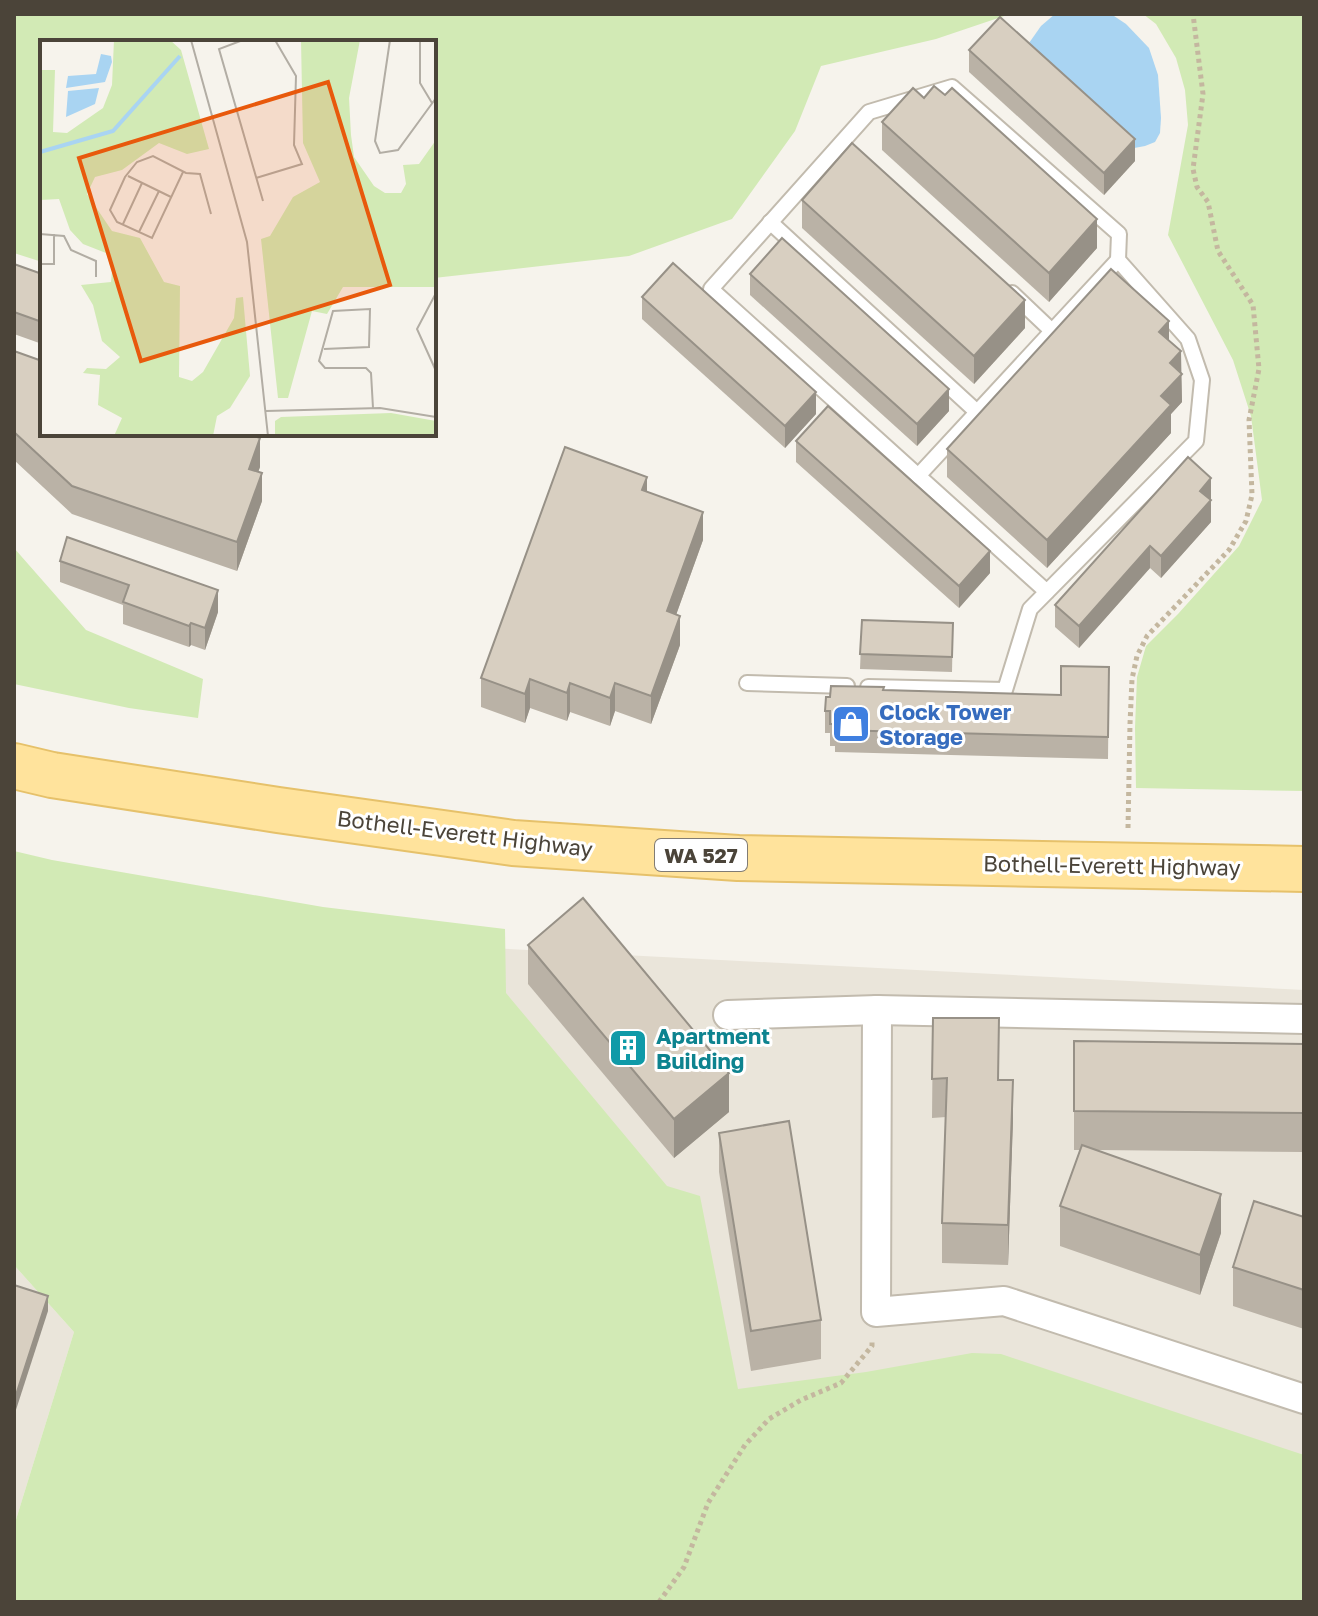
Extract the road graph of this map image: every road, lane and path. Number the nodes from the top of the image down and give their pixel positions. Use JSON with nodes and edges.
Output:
{"nodes":[{"id":1,"x":845,"y":140,"type":"junction"},
{"id":2,"x":856,"y":150,"type":"edge"},
{"id":3,"x":770,"y":222,"type":"junction"},
{"id":4,"x":1118,"y":260,"type":"junction"},
{"id":5,"x":1006,"y":288,"type":"edge"},
{"id":6,"x":1052,"y":331,"type":"junction"},
{"id":7,"x":977,"y":412,"type":"junction"},
{"id":8,"x":918,"y":476,"type":"junction"},
{"id":9,"x":1047,"y":592,"type":"junction"},
{"id":10,"x":747,"y":683,"type":"dead end"},
{"id":11,"x":1130,"y":756,"type":"dead end"},
{"id":12,"x":14,"y":766,"type":"edge"},
{"id":13,"x":1130,"y":785,"type":"dead end"},
{"id":14,"x":1304,"y":869,"type":"edge"},
{"id":15,"x":877,"y":1010,"type":"junction"},
{"id":16,"x":728,"y":1015,"type":"dead end"},
{"id":17,"x":1304,"y":1019,"type":"edge"},
{"id":18,"x":876,"y":1312,"type":"junction"},
{"id":19,"x":1304,"y":1399,"type":"edge"},
{"id":20,"x":659,"y":1602,"type":"edge"}],
"edges":[{"from":1,"to":2,"type":"lane"},
{"from":1,"to":3,"type":"lane"},
{"from":1,"to":4,"type":"lane"},
{"from":3,"to":7,"type":"lane"},
{"from":3,"to":8,"type":"lane"},
{"from":4,"to":6,"type":"lane"},
{"from":4,"to":9,"type":"lane"},
{"from":5,"to":6,"type":"lane"},
{"from":6,"to":7,"type":"lane"},
{"from":7,"to":8,"type":"lane"},
{"from":8,"to":9,"type":"lane"},
{"from":9,"to":10,"type":"lane"},
{"from":11,"to":13,"type":"path"},
{"from":12,"to":14,"type":"main road","name":"Bothell-Everett Highway","number":"WA 527"},
{"from":15,"to":16,"type":"street"},
{"from":15,"to":17,"type":"street"},
{"from":15,"to":18,"type":"street"},
{"from":18,"to":19,"type":"street"},
{"from":18,"to":20,"type":"path"}]}
